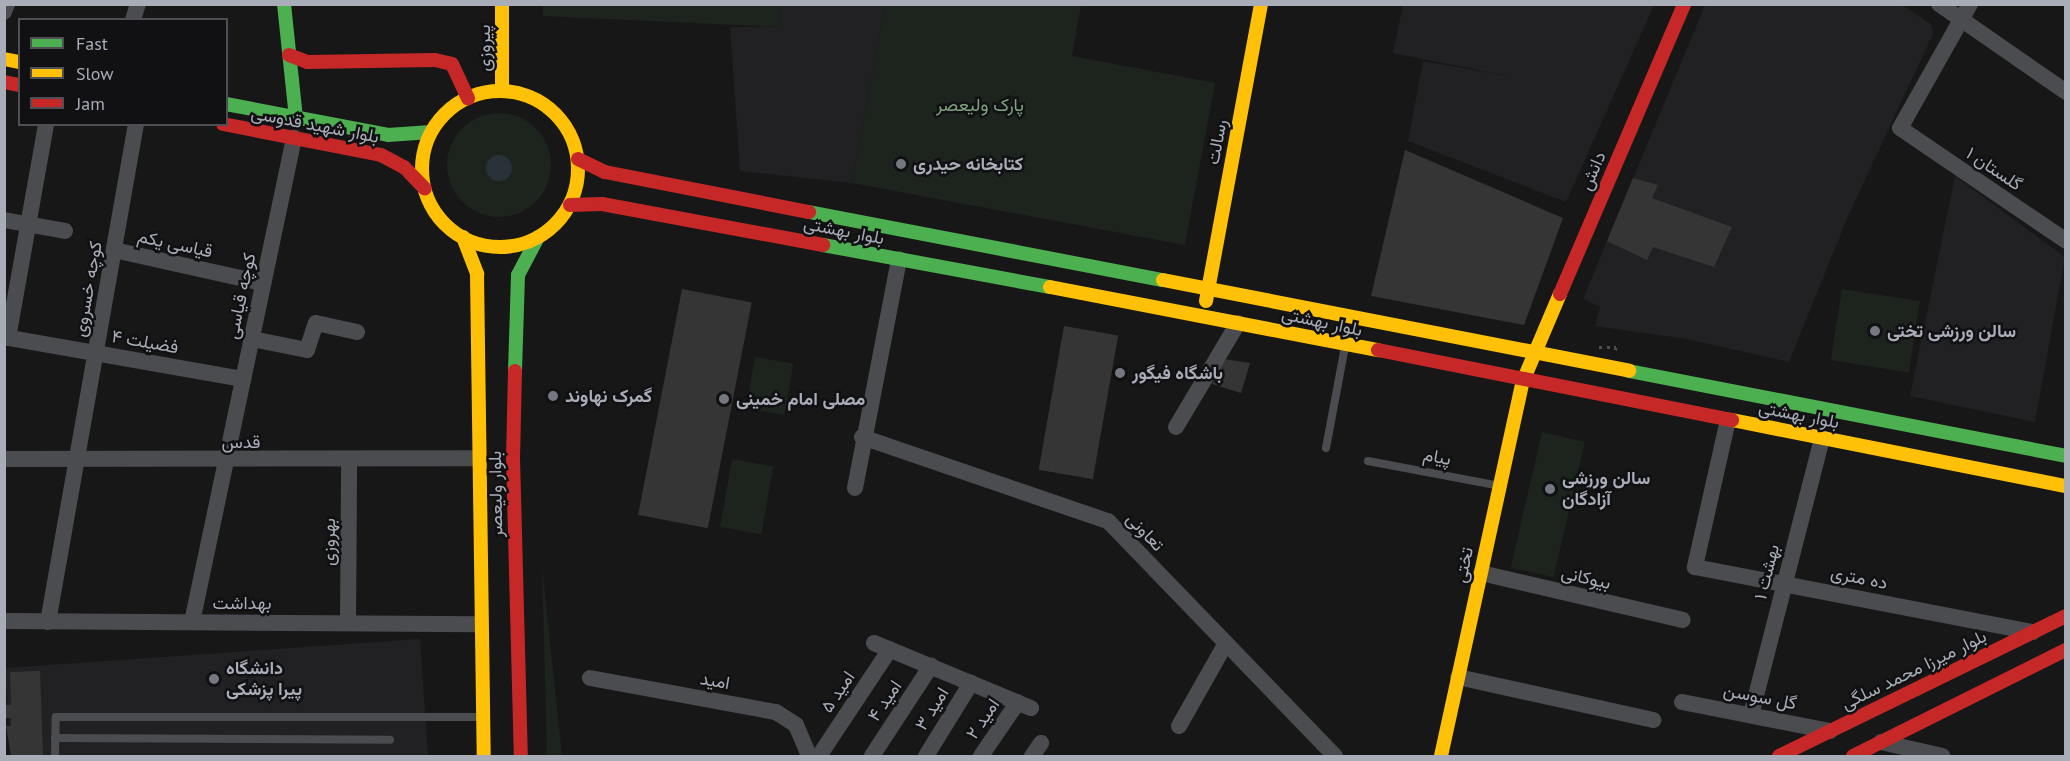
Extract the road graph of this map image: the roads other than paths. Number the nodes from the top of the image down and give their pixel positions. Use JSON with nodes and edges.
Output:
{"nodes":[{"id":1,"x":7,"y":4,"type":"edge"},
{"id":2,"x":284,"y":4,"type":"edge"},
{"id":3,"x":502,"y":4,"type":"edge"},
{"id":4,"x":1261,"y":4,"type":"edge"},
{"id":5,"x":1684,"y":4,"type":"edge"},
{"id":6,"x":1939,"y":4,"type":"edge"},
{"id":7,"x":1970,"y":4,"type":"edge"},
{"id":8,"x":4,"y":12,"type":"edge"},
{"id":9,"x":1961,"y":20,"type":"junction"},
{"id":10,"x":289,"y":55,"type":"junction"},
{"id":11,"x":502,"y":91,"type":"junction"},
{"id":12,"x":2066,"y":92,"type":"edge"},
{"id":13,"x":468,"y":98,"type":"junction"},
{"id":14,"x":228,"y":104,"type":"edge"},
{"id":15,"x":296,"y":118,"type":"junction"},
{"id":16,"x":228,"y":125,"type":"edge"},
{"id":17,"x":46,"y":126,"type":"edge"},
{"id":18,"x":136,"y":126,"type":"edge"},
{"id":19,"x":431,"y":132,"type":"junction"},
{"id":20,"x":294,"y":138,"type":"junction"},
{"id":21,"x":578,"y":159,"type":"junction"},
{"id":22,"x":425,"y":189,"type":"junction"},
{"id":23,"x":570,"y":205,"type":"junction"},
{"id":24,"x":4,"y":220,"type":"edge"},
{"id":25,"x":27,"y":223,"type":"junction"},
{"id":26,"x":65,"y":231,"type":"dead end"},
{"id":27,"x":463,"y":237,"type":"junction"},
{"id":28,"x":538,"y":237,"type":"junction"},
{"id":29,"x":2066,"y":241,"type":"edge"},
{"id":30,"x":114,"y":250,"type":"junction"},
{"id":31,"x":899,"y":259,"type":"junction"},
{"id":32,"x":263,"y":283,"type":"junction"},
{"id":33,"x":1209,"y":286,"type":"junction"},
{"id":34,"x":1203,"y":315,"type":"junction"},
{"id":35,"x":1238,"y":323,"type":"junction"},
{"id":36,"x":357,"y":332,"type":"dead end"},
{"id":37,"x":6,"y":337,"type":"edge"},
{"id":38,"x":252,"y":339,"type":"junction"},
{"id":39,"x":1345,"y":346,"type":"junction"},
{"id":40,"x":1535,"y":352,"type":"junction"},
{"id":41,"x":96,"y":353,"type":"junction"},
{"id":42,"x":243,"y":379,"type":"junction"},
{"id":43,"x":1523,"y":381,"type":"junction"},
{"id":44,"x":1728,"y":420,"type":"junction"},
{"id":45,"x":1176,"y":427,"type":"dead end"},
{"id":46,"x":862,"y":437,"type":"junction"},
{"id":47,"x":1822,"y":438,"type":"junction"},
{"id":48,"x":1326,"y":448,"type":"dead end"},
{"id":49,"x":2066,"y":456,"type":"edge"},
{"id":50,"x":477,"y":458,"type":"junction"},
{"id":51,"x":4,"y":459,"type":"edge"},
{"id":52,"x":77,"y":459,"type":"junction"},
{"id":53,"x":349,"y":461,"type":"junction"},
{"id":54,"x":1368,"y":461,"type":"dead end"},
{"id":55,"x":226,"y":462,"type":"junction"},
{"id":56,"x":1500,"y":486,"type":"junction"},
{"id":57,"x":2066,"y":486,"type":"edge"},
{"id":58,"x":855,"y":488,"type":"dead end"},
{"id":59,"x":1481,"y":573,"type":"junction"},
{"id":60,"x":1784,"y":584,"type":"junction"},
{"id":61,"x":2066,"y":616,"type":"edge"},
{"id":62,"x":1683,"y":620,"type":"dead end"},
{"id":63,"x":4,"y":621,"type":"edge"},
{"id":64,"x":48,"y":621,"type":"junction"},
{"id":65,"x":192,"y":622,"type":"junction"},
{"id":66,"x":348,"y":623,"type":"junction"},
{"id":67,"x":479,"y":624,"type":"junction"},
{"id":68,"x":2033,"y":632,"type":"junction"},
{"id":69,"x":874,"y":642,"type":"dead end"},
{"id":70,"x":1226,"y":643,"type":"junction"},
{"id":71,"x":890,"y":649,"type":"junction"},
{"id":72,"x":2066,"y":650,"type":"edge"},
{"id":73,"x":931,"y":666,"type":"junction"},
{"id":74,"x":1458,"y":677,"type":"junction"},
{"id":75,"x":590,"y":678,"type":"dead end"},
{"id":76,"x":971,"y":683,"type":"junction"},
{"id":77,"x":1682,"y":702,"type":"dead end"},
{"id":78,"x":1751,"y":716,"type":"junction"},
{"id":79,"x":483,"y":717,"type":"junction"},
{"id":80,"x":1653,"y":720,"type":"dead end"},
{"id":81,"x":1179,"y":726,"type":"dead end"},
{"id":82,"x":1830,"y":731,"type":"junction"},
{"id":83,"x":56,"y":738,"type":"junction"},
{"id":84,"x":390,"y":740,"type":"dead end"},
{"id":85,"x":1881,"y":742,"type":"junction"},
{"id":86,"x":55,"y":756,"type":"edge"},
{"id":87,"x":484,"y":756,"type":"edge"},
{"id":88,"x":521,"y":756,"type":"edge"},
{"id":89,"x":809,"y":756,"type":"edge"},
{"id":90,"x":819,"y":756,"type":"edge"},
{"id":91,"x":872,"y":756,"type":"edge"},
{"id":92,"x":926,"y":756,"type":"edge"},
{"id":93,"x":981,"y":756,"type":"edge"},
{"id":94,"x":1335,"y":756,"type":"edge"},
{"id":95,"x":1441,"y":756,"type":"edge"},
{"id":96,"x":1779,"y":756,"type":"edge"},
{"id":97,"x":1853,"y":756,"type":"edge"},
{"id":98,"x":1942,"y":756,"type":"edge"}],
"edges":[{"from":1,"to":8,"type":"street"},
{"from":2,"to":10,"type":"main road"},
{"from":3,"to":11,"type":"main road","name":"پیروزی"},
{"from":4,"to":33,"type":"main road","name":"رسالت"},
{"from":5,"to":40,"type":"main road","name":"دانش"},
{"from":6,"to":9,"type":"street"},
{"from":7,"to":9,"type":"street"},
{"from":9,"to":12,"type":"street"},
{"from":9,"to":29,"type":"street","name":"گلستان ۱"},
{"from":10,"to":13,"type":"main road"},
{"from":10,"to":15,"type":"main road"},
{"from":11,"to":13,"type":"main road"},
{"from":11,"to":21,"type":"main road"},
{"from":13,"to":19,"type":"main road"},
{"from":14,"to":15,"type":"main road","name":"بلوار شهید قدوسی"},
{"from":15,"to":19,"type":"main road","name":"بلوار شهید قدوسی"},
{"from":16,"to":20,"type":"main road","name":"بلوار شهید قدوسی"},
{"from":17,"to":25,"type":"street"},
{"from":18,"to":30,"type":"street","name":"کوچه خسروی"},
{"from":19,"to":22,"type":"main road"},
{"from":20,"to":22,"type":"main road","name":"بلوار شهید قدوسی"},
{"from":20,"to":32,"type":"street","name":"کوچه قیاسی"},
{"from":21,"to":23,"type":"main road"},
{"from":21,"to":33,"type":"main road","name":"بلوار بهشتی"},
{"from":22,"to":27,"type":"main road"},
{"from":23,"to":28,"type":"main road"},
{"from":23,"to":31,"type":"main road","name":"بلوار بهشتی"},
{"from":24,"to":25,"type":"street"},
{"from":25,"to":26,"type":"street"},
{"from":25,"to":37,"type":"street"},
{"from":27,"to":28,"type":"main road"},
{"from":27,"to":50,"type":"main road","name":"بلوار ولیعصر"},
{"from":28,"to":88,"type":"main road","name":"بلوار ولیعصر"},
{"from":30,"to":32,"type":"street","name":"قیاسی یکم"},
{"from":30,"to":41,"type":"street","name":"کوچه خسروی"},
{"from":31,"to":34,"type":"main road","name":"بلوار بهشتی"},
{"from":31,"to":46,"type":"street"},
{"from":32,"to":38,"type":"street","name":"کوچه قیاسی"},
{"from":33,"to":34,"type":"main road","name":"رسالت"},
{"from":33,"to":40,"type":"main road","name":"بلوار بهشتی"},
{"from":34,"to":35,"type":"main road","name":"بلوار بهشتی"},
{"from":35,"to":39,"type":"main road","name":"بلوار بهشتی"},
{"from":35,"to":45,"type":"street"},
{"from":36,"to":38,"type":"street"},
{"from":37,"to":41,"type":"street","name":"فضیلت ۴"},
{"from":38,"to":42,"type":"street","name":"کوچه قیاسی"},
{"from":39,"to":43,"type":"main road","name":"بلوار بهشتی"},
{"from":39,"to":48,"type":"lane"},
{"from":40,"to":43,"type":"main road","name":"دانش"},
{"from":40,"to":49,"type":"main road","name":"بلوار بهشتی"},
{"from":41,"to":42,"type":"street","name":"فضیلت ۴"},
{"from":41,"to":52,"type":"street","name":"کوچه خسروی"},
{"from":42,"to":55,"type":"street","name":"کوچه قیاسی"},
{"from":43,"to":44,"type":"main road","name":"بلوار بهشتی"},
{"from":43,"to":56,"type":"main road","name":"تختی"},
{"from":44,"to":47,"type":"main road","name":"بلوار بهشتی"},
{"from":44,"to":60,"type":"street","name":"ده متری"},
{"from":46,"to":58,"type":"street"},
{"from":46,"to":70,"type":"street","name":"تعاونی"},
{"from":47,"to":57,"type":"main road","name":"بلوار بهشتی"},
{"from":47,"to":60,"type":"street","name":"بهشت ۱"},
{"from":50,"to":53,"type":"street","name":"قدس"},
{"from":50,"to":67,"type":"main road","name":"بلوار ولیعصر"},
{"from":51,"to":52,"type":"street","name":"قدس"},
{"from":52,"to":55,"type":"street","name":"قدس"},
{"from":52,"to":64,"type":"street","name":"کوچه خسروی"},
{"from":53,"to":55,"type":"street","name":"قدس"},
{"from":53,"to":66,"type":"street","name":"بهروزی"},
{"from":54,"to":56,"type":"lane","name":"پیام"},
{"from":55,"to":65,"type":"street","name":"کوچه قیاسی"},
{"from":56,"to":59,"type":"main road","name":"تختی"},
{"from":59,"to":62,"type":"street","name":"بیوکانی"},
{"from":59,"to":74,"type":"main road","name":"تختی"},
{"from":60,"to":68,"type":"street","name":"ده متری"},
{"from":60,"to":78,"type":"street","name":"بهشت ۱"},
{"from":61,"to":68,"type":"main road","name":"بلوار میرزا محمد سلگی"},
{"from":63,"to":64,"type":"street","name":"بهداشت"},
{"from":64,"to":65,"type":"street","name":"بهداشت"},
{"from":65,"to":66,"type":"street","name":"بهداشت"},
{"from":66,"to":67,"type":"street","name":"بهداشت"},
{"from":67,"to":79,"type":"main road","name":"بلوار ولیعصر"},
{"from":68,"to":82,"type":"main road","name":"بلوار میرزا محمد سلگی"},
{"from":69,"to":71,"type":"street"},
{"from":70,"to":81,"type":"street"},
{"from":70,"to":94,"type":"street","name":"تعاونی"},
{"from":71,"to":73,"type":"street"},
{"from":71,"to":90,"type":"street","name":"امید ۵"},
{"from":72,"to":85,"type":"main road"},
{"from":73,"to":76,"type":"street"},
{"from":73,"to":91,"type":"street","name":"امید ۴"},
{"from":74,"to":80,"type":"street"},
{"from":74,"to":95,"type":"main road","name":"تختی"},
{"from":75,"to":89,"type":"street","name":"امید"},
{"from":76,"to":92,"type":"street","name":"امید ۳"},
{"from":76,"to":93,"type":"street","name":"امید ۲"},
{"from":77,"to":78,"type":"street","name":"گل سوسن"},
{"from":78,"to":82,"type":"street","name":"گل سوسن"},
{"from":79,"to":83,"type":"lane"},
{"from":79,"to":87,"type":"main road","name":"بلوار ولیعصر"},
{"from":82,"to":96,"type":"main road","name":"بلوار میرزا محمد سلگی"},
{"from":83,"to":84,"type":"lane"},
{"from":83,"to":86,"type":"lane"},
{"from":85,"to":97,"type":"main road"},
{"from":85,"to":98,"type":"street"}]}
